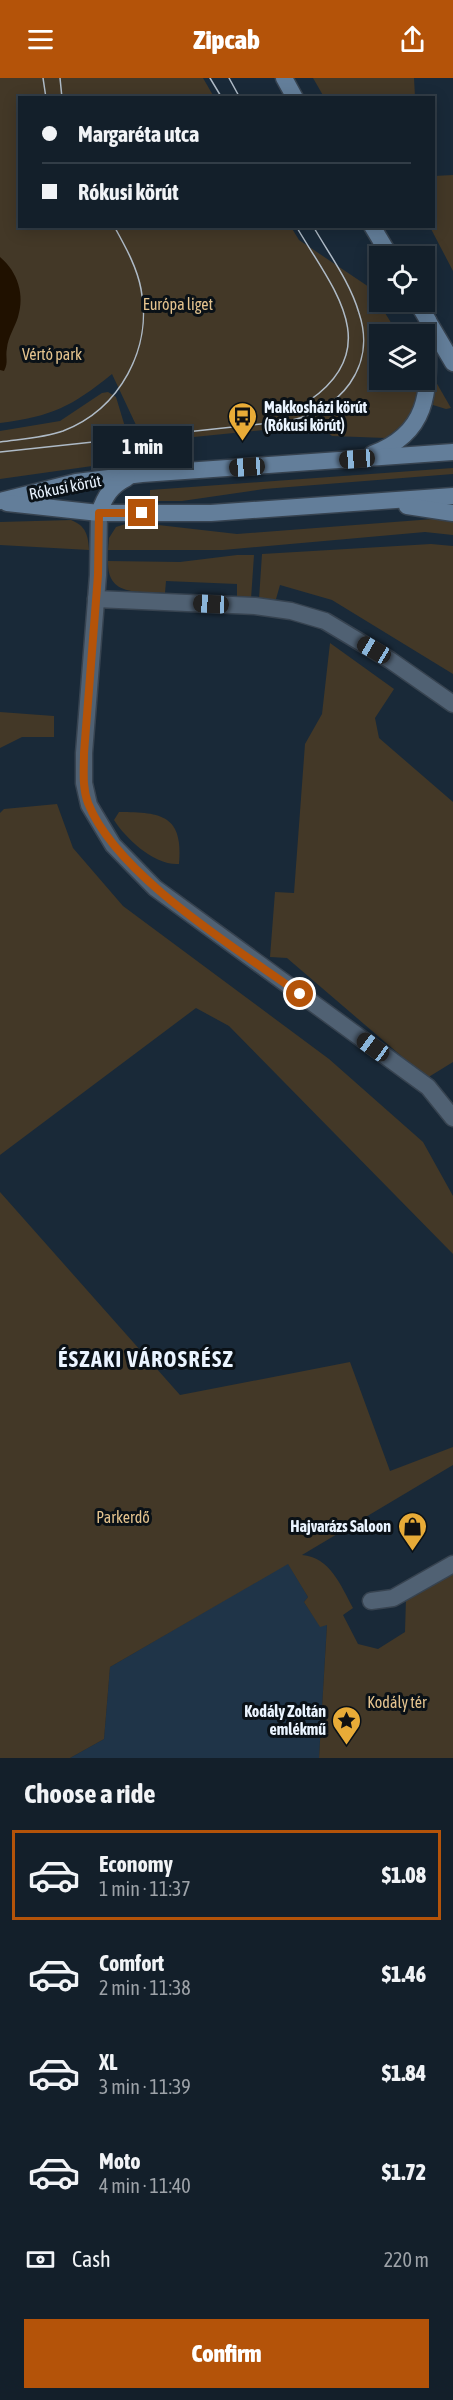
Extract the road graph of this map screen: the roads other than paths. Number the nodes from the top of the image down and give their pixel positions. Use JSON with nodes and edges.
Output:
{"nodes":[{"id":1,"x":284,"y":78,"type":"edge"},
{"id":2,"x":294,"y":96,"type":"edge"},
{"id":3,"x":373,"y":228,"type":"edge"},
{"id":4,"x":384,"y":246,"type":"edge"},
{"id":5,"x":423,"y":312,"type":"edge"},
{"id":6,"x":428,"y":320,"type":"junction"},
{"id":7,"x":453,"y":363,"type":"edge"},
{"id":8,"x":453,"y":452,"type":"edge"},
{"id":9,"x":357,"y":459,"type":"junction"},
{"id":10,"x":132,"y":476,"type":"junction"},
{"id":11,"x":76,"y":482,"type":"junction"},
{"id":12,"x":453,"y":496,"type":"edge"},
{"id":13,"x":0,"y":502,"type":"edge"},
{"id":14,"x":374,"y":502,"type":"junction"},
{"id":15,"x":99,"y":513,"type":"junction"},
{"id":16,"x":453,"y":513,"type":"edge"},
{"id":17,"x":96,"y":599,"type":"junction"},
{"id":18,"x":453,"y":704,"type":"edge"},
{"id":19,"x":453,"y":1118,"type":"edge"},
{"id":20,"x":453,"y":1564,"type":"edge"},
{"id":21,"x":371,"y":1601,"type":"dead end"}],
"edges":[{"from":1,"to":2,"type":"main road"},
{"from":3,"to":4,"type":"main road"},
{"from":5,"to":6,"type":"main road"},
{"from":6,"to":7,"type":"main road"},
{"from":6,"to":9,"type":"main road"},
{"from":8,"to":9,"type":"main road","name":"Rókusi körút"},
{"from":9,"to":10,"type":"main road","name":"Rókusi körút"},
{"from":10,"to":11,"type":"main road","name":"Rókusi körút"},
{"from":10,"to":15,"type":"main road"},
{"from":11,"to":13,"type":"main road","name":"Rókusi körút"},
{"from":11,"to":15,"type":"main road"},
{"from":12,"to":14,"type":"main road","name":"Rókusi körút"},
{"from":13,"to":15,"type":"main road","name":"Rókusi körút"},
{"from":14,"to":15,"type":"main road","name":"Rókusi körút"},
{"from":14,"to":16,"type":"main road"},
{"from":15,"to":17,"type":"street"},
{"from":17,"to":18,"type":"street"},
{"from":17,"to":19,"type":"street"},
{"from":20,"to":21,"type":"street"}]}
